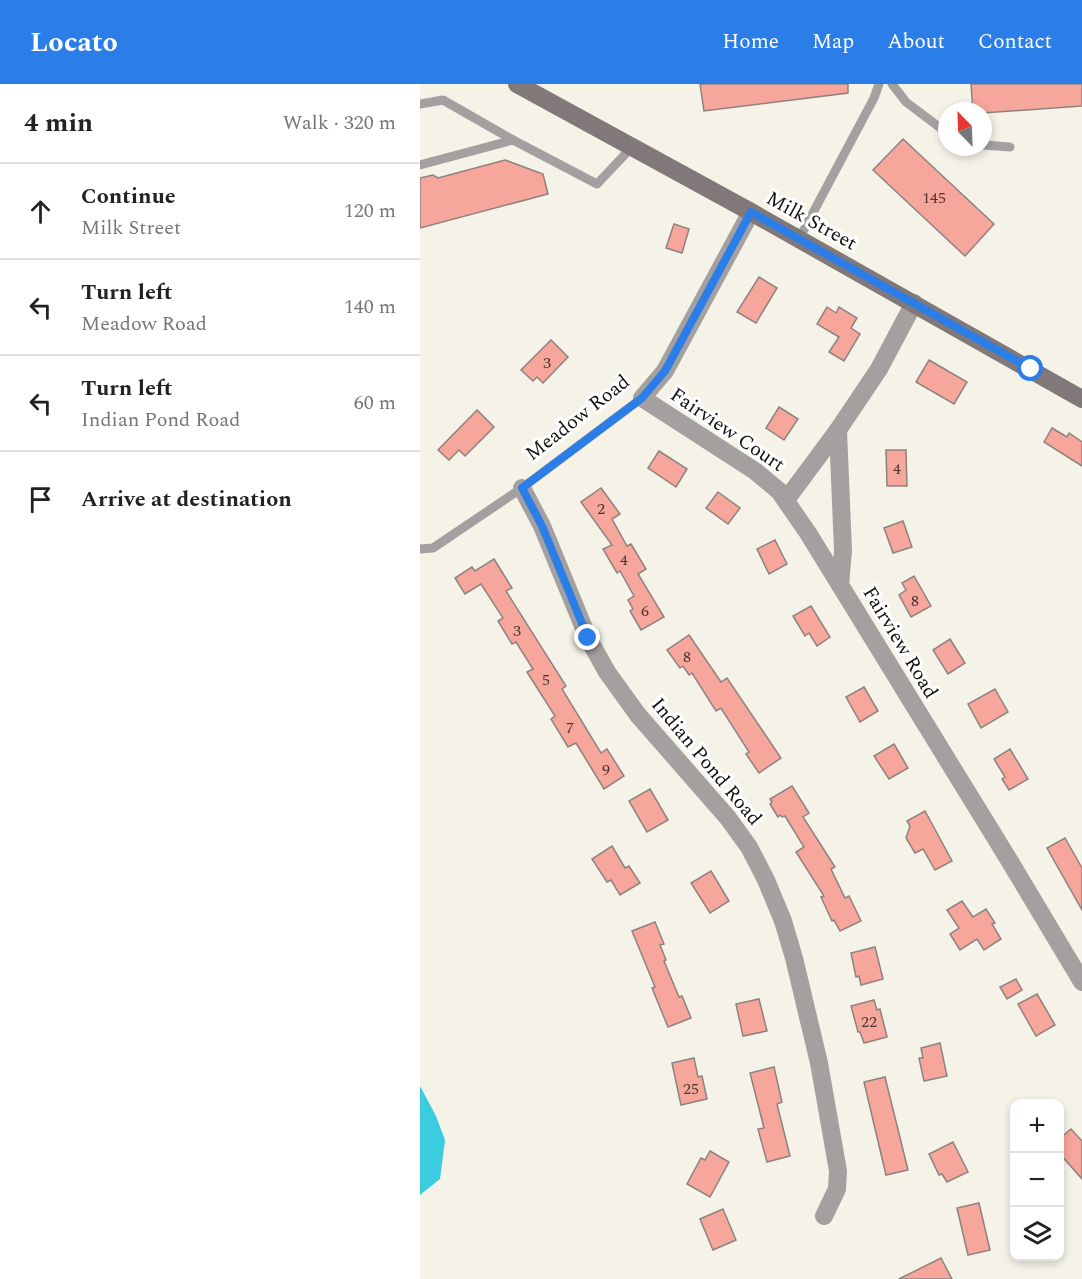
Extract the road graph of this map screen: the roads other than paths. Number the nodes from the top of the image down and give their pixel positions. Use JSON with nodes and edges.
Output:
{"nodes":[{"id":1,"x":517,"y":84,"type":"edge"},
{"id":2,"x":879,"y":84,"type":"edge"},
{"id":3,"x":892,"y":84,"type":"edge"},
{"id":4,"x":420,"y":104,"type":"edge"},
{"id":5,"x":938,"y":126,"type":"edge"},
{"id":6,"x":513,"y":140,"type":"junction"},
{"id":7,"x":992,"y":146,"type":"edge"},
{"id":8,"x":632,"y":147,"type":"junction"},
{"id":9,"x":1010,"y":147,"type":"dead end"},
{"id":10,"x":420,"y":165,"type":"edge"},
{"id":11,"x":751,"y":212,"type":"junction"},
{"id":12,"x":799,"y":239,"type":"junction"},
{"id":13,"x":914,"y":303,"type":"junction"},
{"id":14,"x":642,"y":398,"type":"junction"},
{"id":15,"x":1082,"y":399,"type":"edge"},
{"id":16,"x":838,"y":430,"type":"junction"},
{"id":17,"x":522,"y":488,"type":"junction"},
{"id":18,"x":786,"y":500,"type":"junction"},
{"id":19,"x":420,"y":549,"type":"edge"},
{"id":20,"x":840,"y":585,"type":"junction"},
{"id":21,"x":1082,"y":982,"type":"edge"},
{"id":22,"x":824,"y":1216,"type":"dead end"}],
"edges":[{"from":1,"to":8,"type":"main road","name":"Milk Street"},
{"from":2,"to":12,"type":"lane"},
{"from":3,"to":5,"type":"lane"},
{"from":4,"to":6,"type":"lane"},
{"from":6,"to":8,"type":"lane"},
{"from":6,"to":10,"type":"lane"},
{"from":7,"to":9,"type":"lane"},
{"from":8,"to":11,"type":"main road","name":"Milk Street"},
{"from":11,"to":12,"type":"main road","name":"Milk Street"},
{"from":11,"to":14,"type":"street","name":"Meadow Road"},
{"from":12,"to":13,"type":"main road","name":"Milk Street"},
{"from":13,"to":15,"type":"main road","name":"Milk Street"},
{"from":13,"to":16,"type":"street"},
{"from":14,"to":17,"type":"lane","name":"Meadow Road"},
{"from":14,"to":18,"type":"street","name":"Fairview Court"},
{"from":16,"to":18,"type":"street","name":"Fairview Court"},
{"from":16,"to":20,"type":"street","name":"Fairview Road"},
{"from":17,"to":19,"type":"lane","name":"Meadow Road"},
{"from":17,"to":22,"type":"street","name":"Indian Pond Road"},
{"from":18,"to":20,"type":"street","name":"Fairview Court"},
{"from":20,"to":21,"type":"street","name":"Fairview Road"}]}
